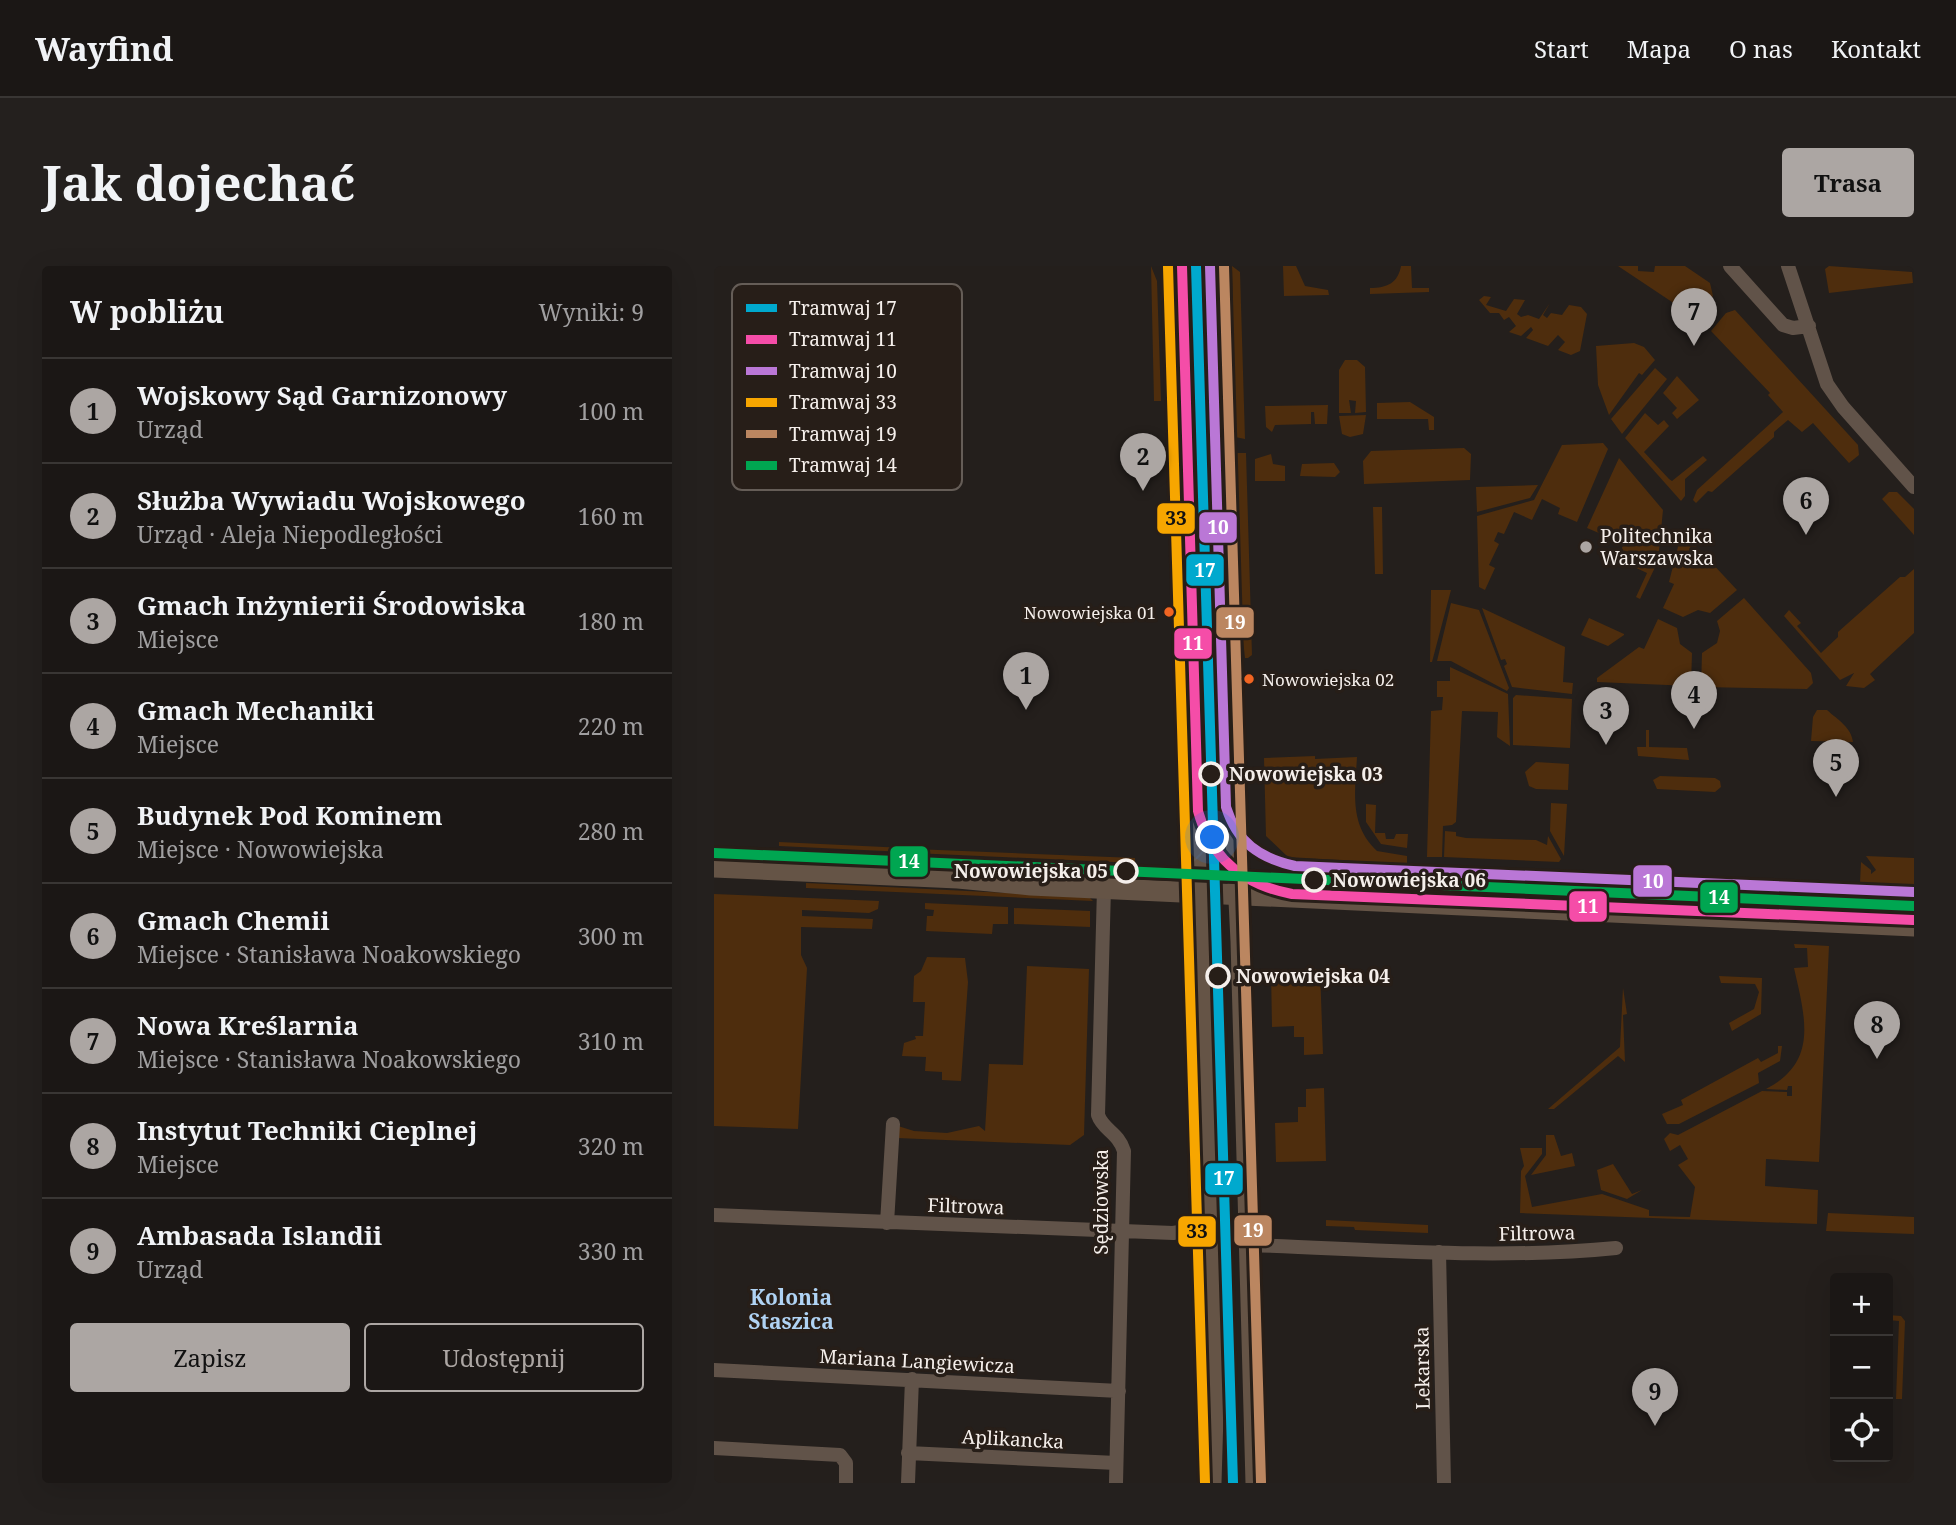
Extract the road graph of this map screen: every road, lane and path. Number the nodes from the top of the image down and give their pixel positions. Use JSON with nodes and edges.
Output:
{"nodes":[{"id":1,"x":1181,"y":266,"type":"edge"},
{"id":2,"x":1221,"y":266,"type":"edge"},
{"id":3,"x":1730,"y":266,"type":"edge"},
{"id":4,"x":1788,"y":266,"type":"edge"},
{"id":5,"x":1809,"y":326,"type":"junction"},
{"id":6,"x":1914,"y":487,"type":"edge"},
{"id":7,"x":714,"y":867,"type":"edge"},
{"id":8,"x":1104,"y":888,"type":"junction"},
{"id":9,"x":1199,"y":892,"type":"junction"},
{"id":10,"x":1238,"y":893,"type":"junction"},
{"id":11,"x":1914,"y":926,"type":"edge"},
{"id":12,"x":893,"y":1124,"type":"dead end"},
{"id":13,"x":1209,"y":1213,"type":"junction"},
{"id":14,"x":714,"y":1214,"type":"edge"},
{"id":15,"x":887,"y":1223,"type":"junction"},
{"id":16,"x":1121,"y":1231,"type":"junction"},
{"id":17,"x":1248,"y":1245,"type":"junction"},
{"id":18,"x":1616,"y":1248,"type":"dead end"},
{"id":19,"x":1438,"y":1252,"type":"junction"},
{"id":20,"x":714,"y":1370,"type":"edge"},
{"id":21,"x":912,"y":1380,"type":"junction"},
{"id":22,"x":1119,"y":1391,"type":"junction"},
{"id":23,"x":714,"y":1448,"type":"edge"},
{"id":24,"x":908,"y":1453,"type":"junction"},
{"id":25,"x":1116,"y":1463,"type":"junction"},
{"id":26,"x":846,"y":1483,"type":"edge"},
{"id":27,"x":908,"y":1483,"type":"edge"},
{"id":28,"x":1116,"y":1483,"type":"edge"},
{"id":29,"x":1211,"y":1483,"type":"edge"},
{"id":30,"x":1256,"y":1483,"type":"edge"},
{"id":31,"x":1444,"y":1483,"type":"edge"}],
"edges":[{"from":1,"to":9,"type":"main road"},
{"from":2,"to":10,"type":"main road"},
{"from":3,"to":5,"type":"street"},
{"from":4,"to":5,"type":"street"},
{"from":5,"to":6,"type":"street"},
{"from":7,"to":8,"type":"main road"},
{"from":8,"to":9,"type":"main road"},
{"from":8,"to":16,"type":"street","name":"Sędziowska"},
{"from":9,"to":10,"type":"main road"},
{"from":9,"to":13,"type":"main road"},
{"from":10,"to":11,"type":"main road"},
{"from":10,"to":17,"type":"main road"},
{"from":12,"to":15,"type":"street"},
{"from":13,"to":16,"type":"street","name":"Filtrowa"},
{"from":13,"to":29,"type":"main road"},
{"from":14,"to":15,"type":"street","name":"Filtrowa"},
{"from":15,"to":16,"type":"street","name":"Filtrowa"},
{"from":16,"to":22,"type":"street","name":"Sędziowska"},
{"from":17,"to":19,"type":"street","name":"Filtrowa"},
{"from":17,"to":30,"type":"main road"},
{"from":18,"to":19,"type":"street","name":"Filtrowa"},
{"from":19,"to":31,"type":"street","name":"Lekarska"},
{"from":20,"to":21,"type":"street","name":"Mariana Langiewicza"},
{"from":21,"to":22,"type":"street","name":"Mariana Langiewicza"},
{"from":21,"to":24,"type":"street"},
{"from":22,"to":25,"type":"street","name":"Sędziowska"},
{"from":23,"to":26,"type":"street"},
{"from":24,"to":25,"type":"street","name":"Aplikancka"},
{"from":24,"to":27,"type":"street"},
{"from":25,"to":28,"type":"street","name":"Sędziowska"}]}
